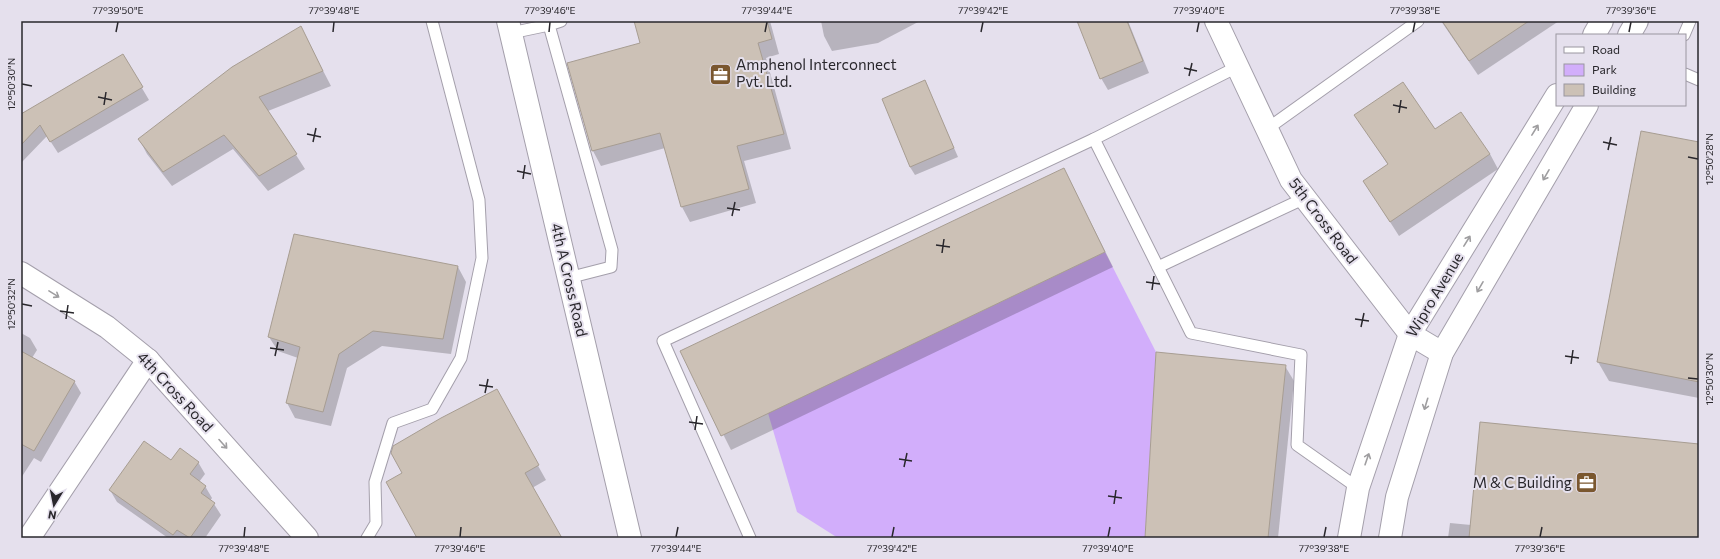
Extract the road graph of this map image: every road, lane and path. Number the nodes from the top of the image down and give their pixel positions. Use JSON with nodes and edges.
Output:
{"nodes":[{"id":1,"x":432,"y":21,"type":"edge"},
{"id":2,"x":561,"y":21,"type":"edge"},
{"id":3,"x":1216,"y":21,"type":"edge"},
{"id":4,"x":1418,"y":21,"type":"edge"},
{"id":5,"x":1602,"y":21,"type":"edge"},
{"id":6,"x":1637,"y":21,"type":"edge"},
{"id":7,"x":1690,"y":21,"type":"edge"},
{"id":8,"x":549,"y":25,"type":"junction"},
{"id":9,"x":509,"y":27,"type":"edge"},
{"id":10,"x":1595,"y":34,"type":"edge"},
{"id":11,"x":1630,"y":34,"type":"edge"},
{"id":12,"x":1684,"y":34,"type":"edge"},
{"id":13,"x":1237,"y":67,"type":"junction"},
{"id":14,"x":1686,"y":74,"type":"edge"},
{"id":15,"x":1699,"y":80,"type":"edge"},
{"id":16,"x":1556,"y":97,"type":"edge"},
{"id":17,"x":1586,"y":106,"type":"edge"},
{"id":18,"x":1267,"y":129,"type":"junction"},
{"id":19,"x":1094,"y":139,"type":"junction"},
{"id":20,"x":1305,"y":198,"type":"junction"},
{"id":21,"x":1158,"y":267,"type":"junction"},
{"id":22,"x":21,"y":273,"type":"edge"},
{"id":23,"x":568,"y":278,"type":"junction"},
{"id":24,"x":1410,"y":334,"type":"junction"},
{"id":25,"x":1442,"y":353,"type":"junction"},
{"id":26,"x":148,"y":360,"type":"junction"},
{"id":27,"x":1358,"y":488,"type":"junction"},
{"id":28,"x":29,"y":538,"type":"edge"},
{"id":29,"x":307,"y":538,"type":"edge"},
{"id":30,"x":367,"y":538,"type":"edge"},
{"id":31,"x":630,"y":538,"type":"edge"},
{"id":32,"x":750,"y":538,"type":"edge"},
{"id":33,"x":1349,"y":538,"type":"edge"},
{"id":34,"x":1390,"y":538,"type":"edge"}],
"edges":[{"from":1,"to":30,"type":"lane"},
{"from":2,"to":8,"type":"lane"},
{"from":3,"to":13,"type":"street","name":"5th Cross Road"},
{"from":4,"to":18,"type":"lane"},
{"from":5,"to":10,"type":"street"},
{"from":6,"to":11,"type":"street"},
{"from":7,"to":12,"type":"lane"},
{"from":8,"to":9,"type":"lane"},
{"from":8,"to":23,"type":"lane"},
{"from":9,"to":23,"type":"street","name":"4th A Cross Road"},
{"from":13,"to":18,"type":"street","name":"5th Cross Road"},
{"from":13,"to":19,"type":"lane"},
{"from":14,"to":15,"type":"lane"},
{"from":24,"to":16,"type":"street","name":"Wipro Avenue","one_way":true},
{"from":17,"to":25,"type":"street","one_way":true},
{"from":18,"to":20,"type":"street","name":"5th Cross Road"},
{"from":19,"to":21,"type":"lane"},
{"from":19,"to":32,"type":"lane"},
{"from":20,"to":21,"type":"lane"},
{"from":20,"to":24,"type":"street","name":"5th Cross Road"},
{"from":21,"to":27,"type":"lane"},
{"from":22,"to":26,"type":"street","name":"4th Cross Road","one_way":true},
{"from":23,"to":31,"type":"street","name":"4th A Cross Road"},
{"from":24,"to":25,"type":"street","name":"5th Cross Road"},
{"from":27,"to":24,"type":"street","name":"Wipro Avenue","one_way":true},
{"from":25,"to":34,"type":"street","one_way":true},
{"from":26,"to":28,"type":"street"},
{"from":26,"to":29,"type":"street","name":"4th Cross Road","one_way":true},
{"from":27,"to":33,"type":"street","name":"Wipro Avenue"}]}
